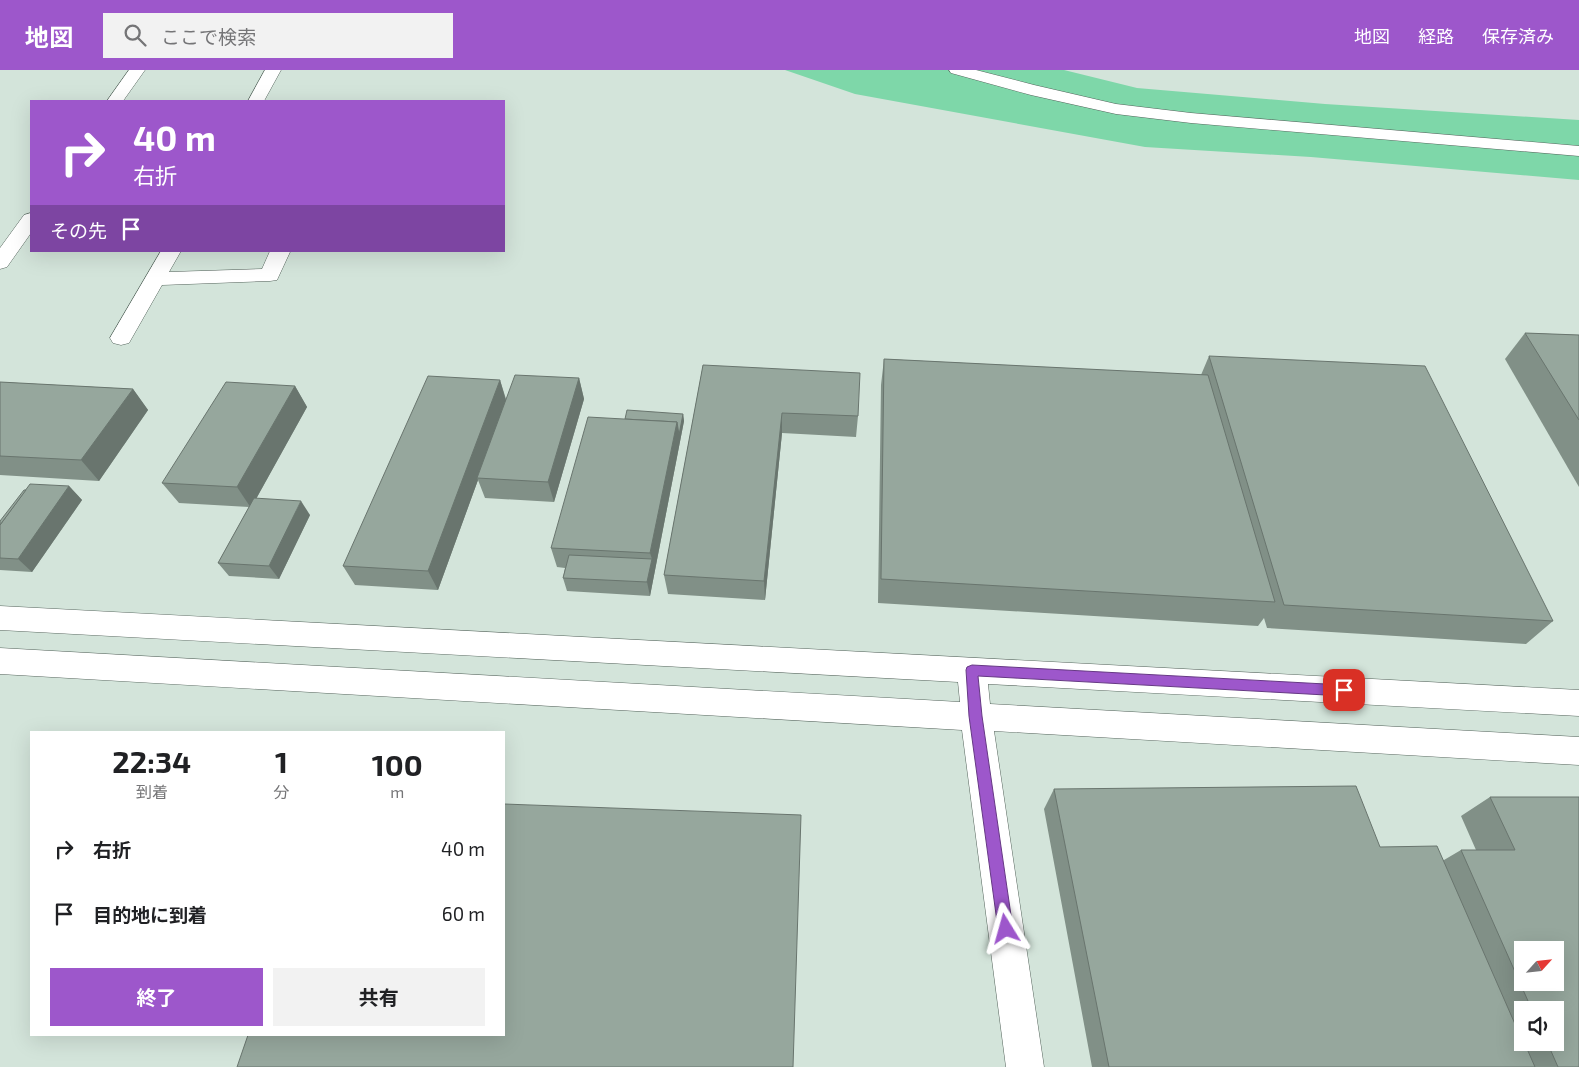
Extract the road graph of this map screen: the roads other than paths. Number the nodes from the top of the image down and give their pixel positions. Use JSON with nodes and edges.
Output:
{"nodes":[{"id":1,"x":137,"y":70,"type":"edge"},
{"id":2,"x":273,"y":70,"type":"edge"},
{"id":3,"x":957,"y":70,"type":"edge"},
{"id":4,"x":116,"y":100,"type":"edge"},
{"id":5,"x":257,"y":100,"type":"edge"},
{"id":6,"x":1579,"y":151,"type":"edge"},
{"id":7,"x":30,"y":220,"type":"edge"},
{"id":8,"x":170,"y":252,"type":"edge"},
{"id":9,"x":280,"y":252,"type":"edge"},
{"id":10,"x":0,"y":263,"type":"edge"},
{"id":11,"x":155,"y":279,"type":"junction"},
{"id":12,"x":121,"y":338,"type":"dead end"},
{"id":13,"x":0,"y":618,"type":"edge"},
{"id":14,"x":0,"y":661,"type":"edge"},
{"id":15,"x":972,"y":670,"type":"junction"},
{"id":16,"x":1579,"y":702,"type":"edge"},
{"id":17,"x":976,"y":716,"type":"junction"},
{"id":18,"x":1579,"y":751,"type":"edge"},
{"id":19,"x":1025,"y":1067,"type":"edge"}],
"edges":[{"from":1,"to":4,"type":"street"},
{"from":2,"to":5,"type":"street"},
{"from":3,"to":6,"type":"street"},
{"from":7,"to":10,"type":"street"},
{"from":8,"to":11,"type":"street"},
{"from":9,"to":11,"type":"street"},
{"from":11,"to":12,"type":"street"},
{"from":13,"to":15,"type":"street"},
{"from":14,"to":17,"type":"street"},
{"from":15,"to":16,"type":"street"},
{"from":15,"to":17,"type":"street"},
{"from":17,"to":18,"type":"street"},
{"from":17,"to":19,"type":"street"}]}
